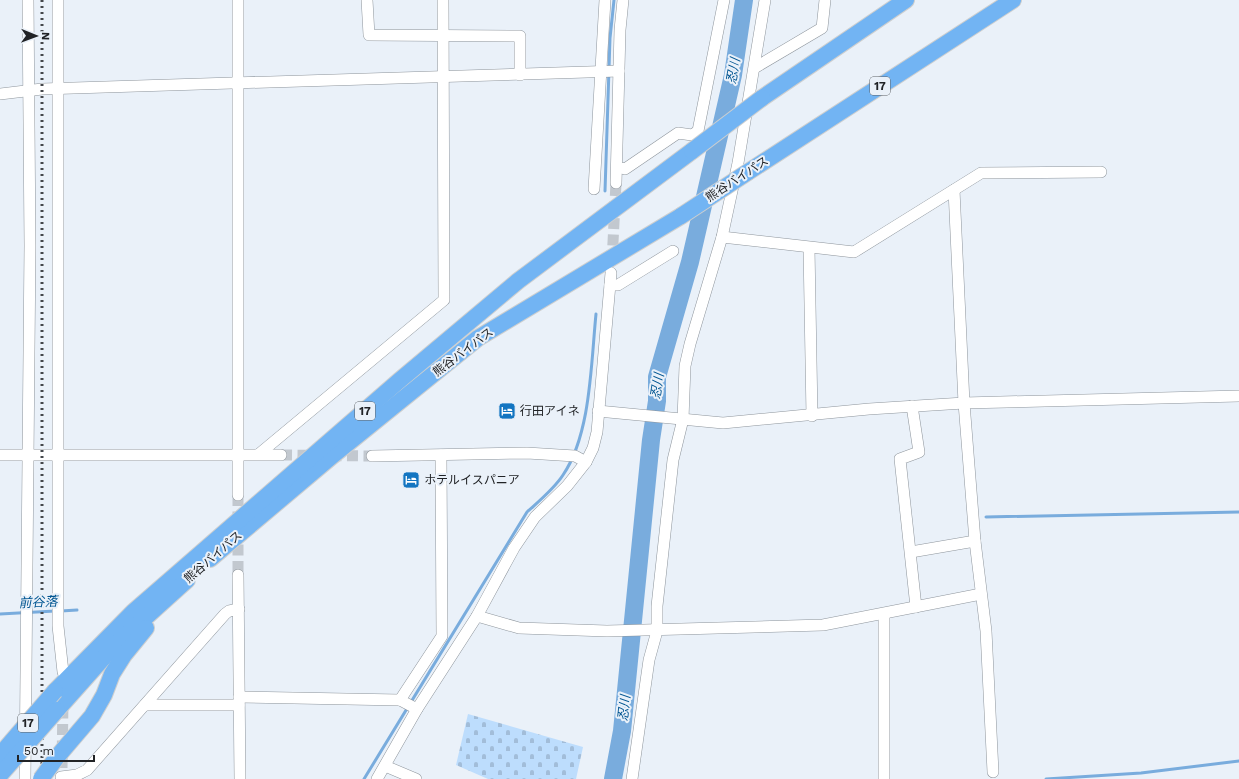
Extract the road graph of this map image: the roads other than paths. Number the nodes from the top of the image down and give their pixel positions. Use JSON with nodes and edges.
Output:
{"nodes":[{"id":1,"x":28,"y":0,"type":"edge"},
{"id":2,"x":58,"y":0,"type":"edge"},
{"id":3,"x":238,"y":0,"type":"edge"},
{"id":4,"x":367,"y":0,"type":"edge"},
{"id":5,"x":443,"y":0,"type":"edge"},
{"id":6,"x":605,"y":0,"type":"edge"},
{"id":7,"x":623,"y":0,"type":"edge"},
{"id":8,"x":724,"y":0,"type":"edge"},
{"id":9,"x":765,"y":0,"type":"edge"},
{"id":10,"x":825,"y":0,"type":"edge"},
{"id":11,"x":906,"y":0,"type":"edge"},
{"id":12,"x":1012,"y":0,"type":"edge"},
{"id":13,"x":444,"y":35,"type":"junction"},
{"id":14,"x":756,"y":67,"type":"junction"},
{"id":15,"x":610,"y":71,"type":"junction"},
{"id":16,"x":520,"y":75,"type":"junction"},
{"id":17,"x":444,"y":78,"type":"junction"},
{"id":18,"x":237,"y":84,"type":"junction"},
{"id":19,"x":58,"y":88,"type":"junction"},
{"id":20,"x":28,"y":91,"type":"junction"},
{"id":21,"x":0,"y":94,"type":"edge"},
{"id":22,"x":617,"y":167,"type":"junction"},
{"id":23,"x":1101,"y":172,"type":"dead end"},
{"id":24,"x":616,"y":183,"type":"tunnel mouth"},
{"id":25,"x":594,"y":188,"type":"dead end"},
{"id":26,"x":954,"y":190,"type":"junction"},
{"id":27,"x":722,"y":237,"type":"junction"},
{"id":28,"x":809,"y":248,"type":"junction"},
{"id":29,"x":673,"y":251,"type":"dead end"},
{"id":30,"x":611,"y":273,"type":"tunnel mouth"},
{"id":31,"x":610,"y":285,"type":"junction"},
{"id":32,"x":1239,"y":396,"type":"edge"},
{"id":33,"x":964,"y":403,"type":"junction"},
{"id":34,"x":912,"y":406,"type":"junction"},
{"id":35,"x":598,"y":411,"type":"junction"},
{"id":36,"x":812,"y":416,"type":"junction"},
{"id":37,"x":678,"y":419,"type":"junction"},
{"id":38,"x":259,"y":454,"type":"junction"},
{"id":39,"x":0,"y":455,"type":"edge"},
{"id":40,"x":28,"y":455,"type":"junction"},
{"id":41,"x":57,"y":455,"type":"junction"},
{"id":42,"x":281,"y":455,"type":"tunnel mouth"},
{"id":43,"x":441,"y":455,"type":"junction"},
{"id":44,"x":238,"y":456,"type":"junction"},
{"id":45,"x":372,"y":456,"type":"tunnel mouth"},
{"id":46,"x":581,"y":459,"type":"junction"},
{"id":47,"x":238,"y":495,"type":"tunnel mouth"},
{"id":48,"x":975,"y":541,"type":"junction"},
{"id":49,"x":910,"y":552,"type":"junction"},
{"id":50,"x":238,"y":575,"type":"tunnel mouth"},
{"id":51,"x":182,"y":583,"type":"junction"},
{"id":52,"x":981,"y":594,"type":"junction"},
{"id":53,"x":916,"y":607,"type":"junction"},
{"id":54,"x":239,"y":609,"type":"junction"},
{"id":55,"x":884,"y":614,"type":"junction"},
{"id":56,"x":477,"y":616,"type":"junction"},
{"id":57,"x":654,"y":631,"type":"junction"},
{"id":58,"x":63,"y":672,"type":"dead end"},
{"id":59,"x":239,"y":701,"type":"junction"},
{"id":60,"x":402,"y":701,"type":"junction"},
{"id":61,"x":145,"y":705,"type":"junction"},
{"id":62,"x":416,"y":709,"type":"junction"},
{"id":63,"x":0,"y":755,"type":"edge"},
{"id":64,"x":385,"y":766,"type":"junction"},
{"id":65,"x":61,"y":770,"type":"edge"},
{"id":66,"x":993,"y":772,"type":"dead end"},
{"id":67,"x":0,"y":775,"type":"edge"},
{"id":68,"x":25,"y":779,"type":"edge"},
{"id":69,"x":41,"y":779,"type":"edge"},
{"id":70,"x":240,"y":779,"type":"edge"},
{"id":71,"x":377,"y":779,"type":"edge"},
{"id":72,"x":416,"y":779,"type":"edge"},
{"id":73,"x":632,"y":779,"type":"edge"},
{"id":74,"x":884,"y":779,"type":"edge"}],
"edges":[{"from":1,"to":20,"type":"street"},
{"from":2,"to":19,"type":"street"},
{"from":3,"to":18,"type":"street"},
{"from":4,"to":13,"type":"street"},
{"from":5,"to":13,"type":"street"},
{"from":6,"to":15,"type":"street"},
{"from":7,"to":15,"type":"street"},
{"from":8,"to":22,"type":"street"},
{"from":9,"to":14,"type":"street"},
{"from":10,"to":14,"type":"street"},
{"from":11,"to":63,"type":"highway","name":"熊谷バイパス","number":"17","bridge":true},
{"from":12,"to":51,"type":"highway","name":"熊谷バイパス","number":"17","bridge":true},
{"from":13,"to":16,"type":"street"},
{"from":13,"to":17,"type":"street"},
{"from":14,"to":27,"type":"street"},
{"from":15,"to":16,"type":"street"},
{"from":15,"to":22,"type":"street"},
{"from":15,"to":25,"type":"street"},
{"from":16,"to":17,"type":"street"},
{"from":17,"to":18,"type":"street"},
{"from":17,"to":38,"type":"street"},
{"from":18,"to":19,"type":"street"},
{"from":18,"to":44,"type":"street"},
{"from":19,"to":20,"type":"street"},
{"from":19,"to":41,"type":"street"},
{"from":20,"to":21,"type":"street"},
{"from":20,"to":40,"type":"street"},
{"from":22,"to":24,"type":"street"},
{"from":23,"to":26,"type":"street"},
{"from":26,"to":28,"type":"street"},
{"from":26,"to":33,"type":"street"},
{"from":27,"to":28,"type":"street"},
{"from":27,"to":37,"type":"street"},
{"from":28,"to":36,"type":"street"},
{"from":29,"to":31,"type":"street"},
{"from":30,"to":31,"type":"street"},
{"from":31,"to":35,"type":"street"},
{"from":32,"to":33,"type":"street"},
{"from":33,"to":34,"type":"street"},
{"from":33,"to":48,"type":"street"},
{"from":34,"to":36,"type":"street"},
{"from":34,"to":49,"type":"street"},
{"from":35,"to":37,"type":"street"},
{"from":35,"to":46,"type":"street"},
{"from":36,"to":37,"type":"street"},
{"from":37,"to":57,"type":"street"},
{"from":38,"to":42,"type":"street"},
{"from":38,"to":44,"type":"street"},
{"from":39,"to":40,"type":"street"},
{"from":40,"to":41,"type":"street"},
{"from":40,"to":68,"type":"street"},
{"from":41,"to":44,"type":"street"},
{"from":41,"to":58,"type":"street"},
{"from":43,"to":45,"type":"street"},
{"from":43,"to":46,"type":"street"},
{"from":43,"to":60,"type":"street"},
{"from":44,"to":47,"type":"street"},
{"from":46,"to":56,"type":"street"},
{"from":48,"to":49,"type":"street"},
{"from":48,"to":52,"type":"street"},
{"from":49,"to":53,"type":"street"},
{"from":50,"to":54,"type":"street"},
{"from":51,"to":65,"type":"highway"},
{"from":51,"to":67,"type":"highway","name":"熊谷バイパス","number":"17","bridge":true},
{"from":52,"to":53,"type":"street"},
{"from":52,"to":66,"type":"street"},
{"from":53,"to":55,"type":"street"},
{"from":54,"to":59,"type":"street"},
{"from":54,"to":61,"type":"street"},
{"from":55,"to":57,"type":"street"},
{"from":55,"to":74,"type":"street"},
{"from":56,"to":57,"type":"street"},
{"from":56,"to":62,"type":"street"},
{"from":57,"to":73,"type":"street"},
{"from":59,"to":60,"type":"street"},
{"from":59,"to":61,"type":"street"},
{"from":59,"to":70,"type":"street"},
{"from":60,"to":62,"type":"street"},
{"from":61,"to":65,"type":"street"},
{"from":62,"to":64,"type":"street"},
{"from":64,"to":71,"type":"street"},
{"from":64,"to":72,"type":"street"},
{"from":65,"to":69,"type":"highway","bridge":true}]}
